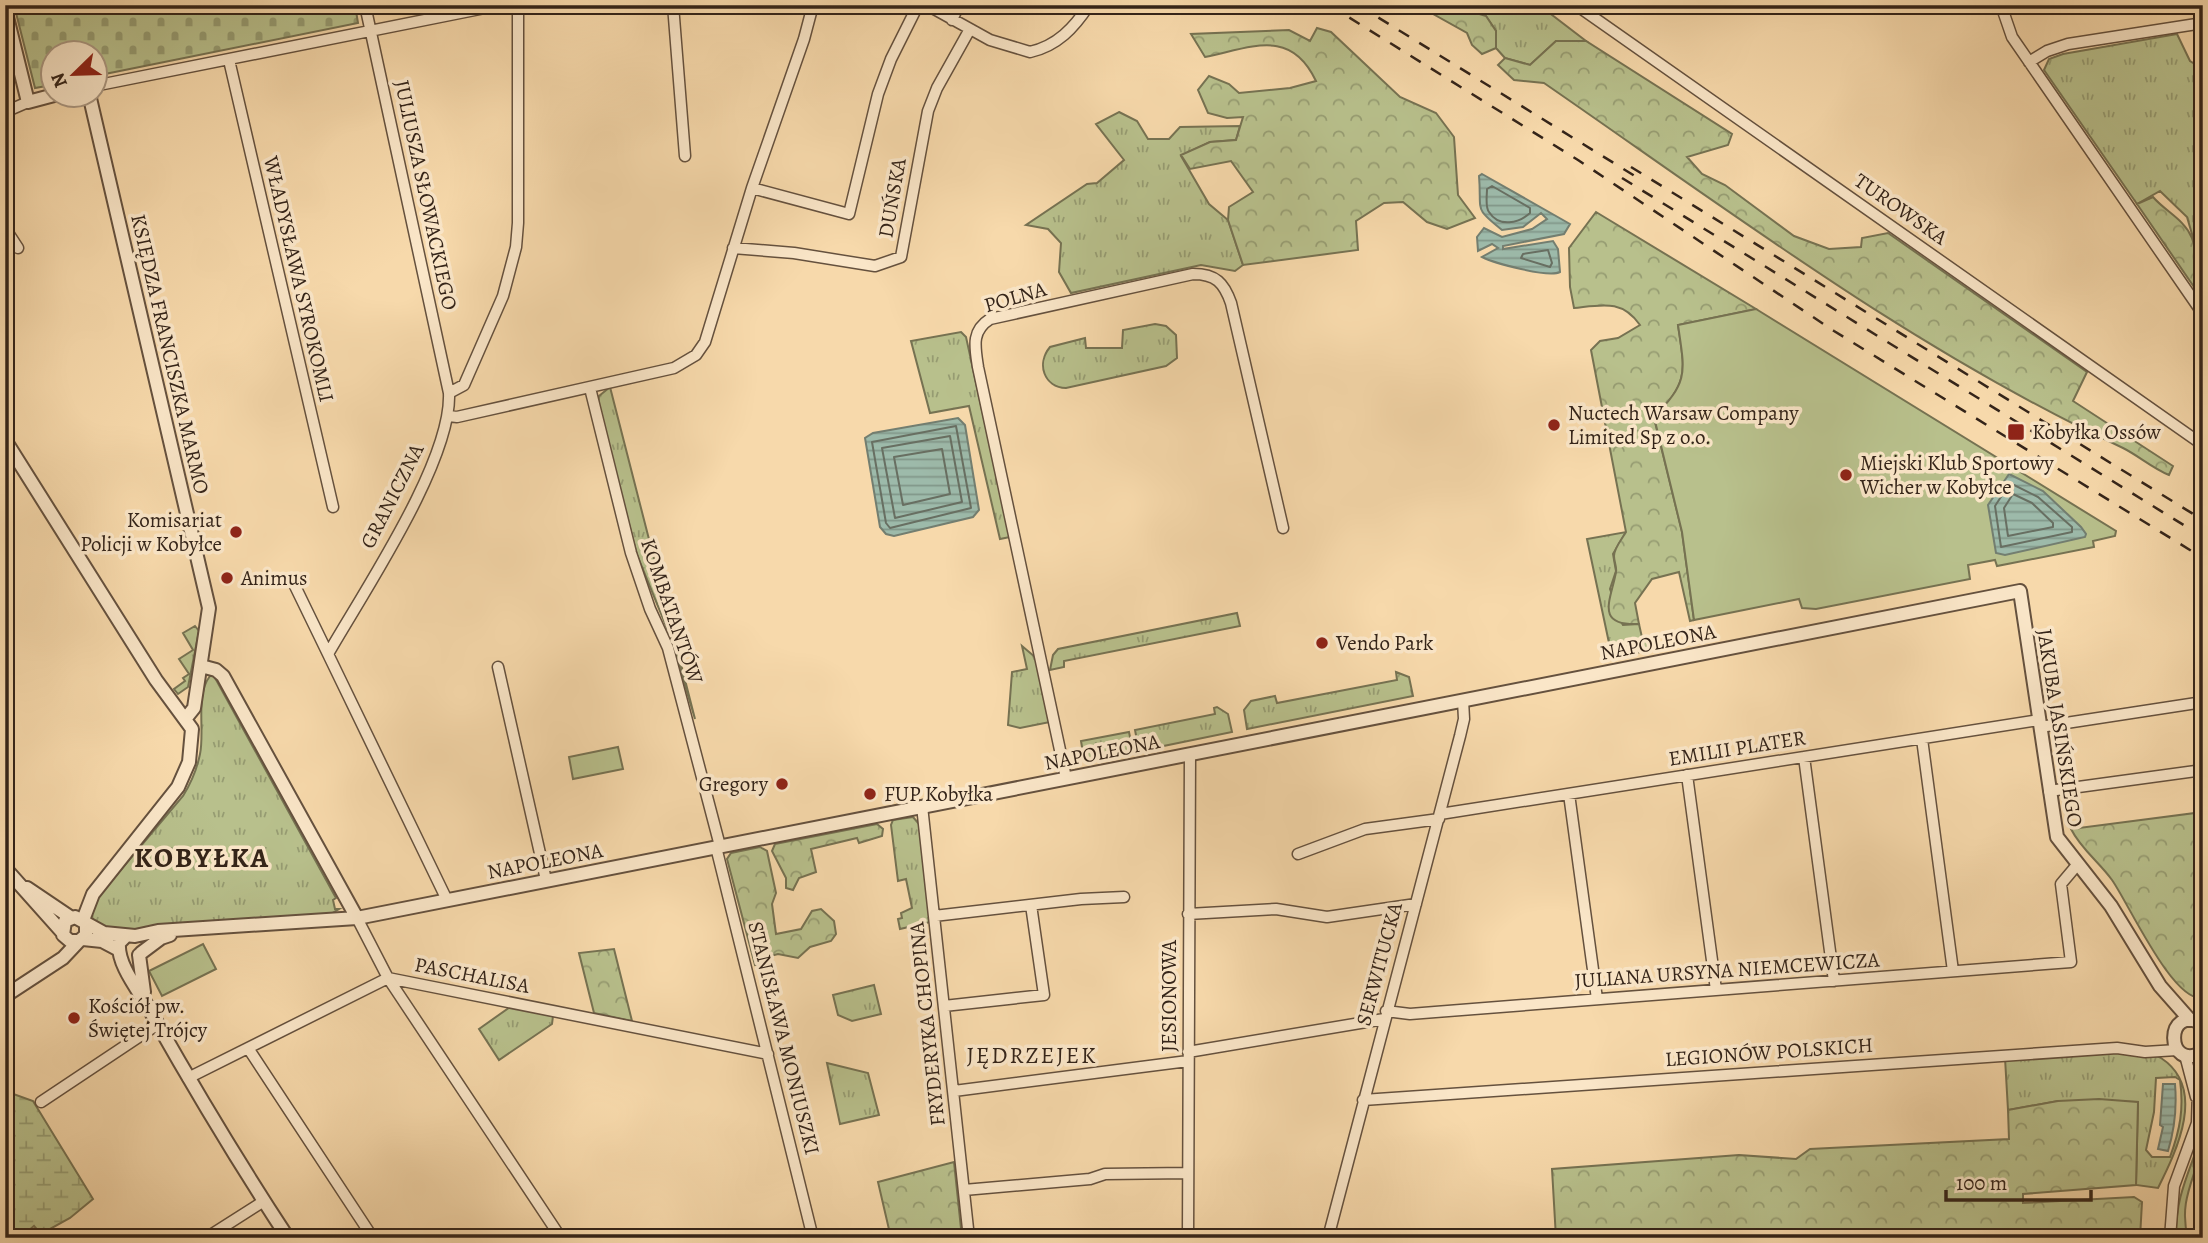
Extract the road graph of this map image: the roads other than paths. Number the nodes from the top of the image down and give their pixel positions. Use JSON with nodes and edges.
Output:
{"nodes":[{"id":1,"x":365,"y":5,"type":"edge"},
{"id":2,"x":500,"y":5,"type":"edge"},
{"id":3,"x":518,"y":5,"type":"edge"},
{"id":4,"x":673,"y":5,"type":"edge"},
{"id":5,"x":813,"y":5,"type":"edge"},
{"id":6,"x":918,"y":5,"type":"edge"},
{"id":7,"x":927,"y":5,"type":"edge"},
{"id":8,"x":959,"y":5,"type":"edge"},
{"id":9,"x":1089,"y":5,"type":"edge"},
{"id":10,"x":1576,"y":5,"type":"edge"},
{"id":11,"x":2001,"y":5,"type":"edge"},
{"id":12,"x":5,"y":9,"type":"edge"},
{"id":13,"x":952,"y":20,"type":"junction"},
{"id":14,"x":2203,"y":23,"type":"edge"},
{"id":15,"x":970,"y":29,"type":"junction"},
{"id":16,"x":370,"y":31,"type":"junction"},
{"id":17,"x":229,"y":60,"type":"junction"},
{"id":18,"x":2029,"y":62,"type":"junction"},
{"id":19,"x":108,"y":83,"type":"edge"},
{"id":20,"x":38,"y":99,"type":"edge"},
{"id":21,"x":28,"y":102,"type":"junction"},
{"id":22,"x":92,"y":108,"type":"edge"},
{"id":23,"x":5,"y":111,"type":"edge"},
{"id":24,"x":685,"y":156,"type":"dead end"},
{"id":25,"x":752,"y":188,"type":"junction"},
{"id":26,"x":5,"y":228,"type":"edge"},
{"id":27,"x":18,"y":248,"type":"dead end"},
{"id":28,"x":733,"y":248,"type":"junction"},
{"id":29,"x":2203,"y":314,"type":"edge"},
{"id":30,"x":590,"y":388,"type":"junction"},
{"id":31,"x":449,"y":393,"type":"junction"},
{"id":32,"x":449,"y":416,"type":"junction"},
{"id":33,"x":5,"y":440,"type":"edge"},
{"id":34,"x":2203,"y":445,"type":"edge"},
{"id":35,"x":333,"y":507,"type":"dead end"},
{"id":36,"x":1283,"y":528,"type":"dead end"},
{"id":37,"x":295,"y":586,"type":"dead end"},
{"id":38,"x":2020,"y":591,"type":"joint"},
{"id":39,"x":328,"y":654,"type":"junction"},
{"id":40,"x":201,"y":666,"type":"junction"},
{"id":41,"x":498,"y":667,"type":"dead end"},
{"id":42,"x":1463,"y":700,"type":"junction"},
{"id":43,"x":2203,"y":702,"type":"edge"},
{"id":44,"x":186,"y":718,"type":"junction"},
{"id":45,"x":2039,"y":724,"type":"junction"},
{"id":46,"x":1922,"y":739,"type":"junction"},
{"id":47,"x":1190,"y":754,"type":"junction"},
{"id":48,"x":1804,"y":757,"type":"junction"},
{"id":49,"x":2203,"y":770,"type":"edge"},
{"id":50,"x":1687,"y":775,"type":"junction"},
{"id":51,"x":1066,"y":778,"type":"junction"},
{"id":52,"x":2049,"y":791,"type":"junction"},
{"id":53,"x":1570,"y":794,"type":"junction"},
{"id":54,"x":922,"y":806,"type":"junction"},
{"id":55,"x":1440,"y":816,"type":"junction"},
{"id":56,"x":718,"y":846,"type":"junction"},
{"id":57,"x":1298,"y":854,"type":"dead end"},
{"id":58,"x":2077,"y":865,"type":"junction"},
{"id":59,"x":5,"y":868,"type":"edge"},
{"id":60,"x":14,"y":880,"type":"junction"},
{"id":61,"x":546,"y":880,"type":"junction"},
{"id":62,"x":1124,"y":897,"type":"dead end"},
{"id":63,"x":447,"y":900,"type":"junction"},
{"id":64,"x":1416,"y":904,"type":"junction"},
{"id":65,"x":1031,"y":905,"type":"junction"},
{"id":66,"x":1188,"y":914,"type":"junction"},
{"id":67,"x":934,"y":916,"type":"junction"},
{"id":68,"x":357,"y":918,"type":"junction"},
{"id":69,"x":79,"y":919,"type":"junction"},
{"id":70,"x":188,"y":930,"type":"junction"},
{"id":71,"x":62,"y":933,"type":"junction"},
{"id":72,"x":131,"y":936,"type":"junction"},
{"id":73,"x":81,"y":940,"type":"junction"},
{"id":74,"x":121,"y":953,"type":"junction"},
{"id":75,"x":140,"y":954,"type":"junction"},
{"id":76,"x":1953,"y":971,"type":"junction"},
{"id":77,"x":388,"y":978,"type":"junction"},
{"id":78,"x":1834,"y":981,"type":"junction"},
{"id":79,"x":2160,"y":986,"type":"junction"},
{"id":80,"x":5,"y":987,"type":"edge"},
{"id":81,"x":1716,"y":990,"type":"junction"},
{"id":82,"x":5,"y":996,"type":"edge"},
{"id":83,"x":1597,"y":999,"type":"junction"},
{"id":84,"x":148,"y":1006,"type":"junction"},
{"id":85,"x":944,"y":1006,"type":"junction"},
{"id":86,"x":1385,"y":1015,"type":"junction"},
{"id":87,"x":2197,"y":1020,"type":"edge"},
{"id":88,"x":158,"y":1024,"type":"junction"},
{"id":89,"x":2177,"y":1027,"type":"junction"},
{"id":90,"x":248,"y":1048,"type":"junction"},
{"id":91,"x":2181,"y":1052,"type":"junction"},
{"id":92,"x":2201,"y":1053,"type":"edge"},
{"id":93,"x":768,"y":1054,"type":"junction"},
{"id":94,"x":1188,"y":1056,"type":"junction"},
{"id":95,"x":188,"y":1078,"type":"junction"},
{"id":96,"x":954,"y":1091,"type":"junction"},
{"id":97,"x":1363,"y":1100,"type":"junction"},
{"id":98,"x":41,"y":1102,"type":"dead end"},
{"id":99,"x":2199,"y":1108,"type":"junction"},
{"id":100,"x":1188,"y":1173,"type":"junction"},
{"id":101,"x":964,"y":1190,"type":"junction"},
{"id":102,"x":264,"y":1201,"type":"junction"},
{"id":103,"x":206,"y":1238,"type":"edge"},
{"id":104,"x":288,"y":1238,"type":"edge"},
{"id":105,"x":373,"y":1238,"type":"edge"},
{"id":106,"x":561,"y":1238,"type":"edge"},
{"id":107,"x":813,"y":1238,"type":"edge"},
{"id":108,"x":969,"y":1238,"type":"edge"},
{"id":109,"x":1188,"y":1238,"type":"edge"},
{"id":110,"x":1328,"y":1238,"type":"edge"},
{"id":111,"x":2170,"y":1238,"type":"edge"}],
"edges":[{"from":1,"to":16,"type":"street","name":"JULIUSZA SŁOWACKIEGO"},
{"from":2,"to":16,"type":"street"},
{"from":3,"to":31,"type":"street"},
{"from":4,"to":24,"type":"street"},
{"from":5,"to":25,"type":"street"},
{"from":6,"to":25,"type":"street"},
{"from":7,"to":13,"type":"street"},
{"from":8,"to":13,"type":"street"},
{"from":9,"to":15,"type":"street"},
{"from":10,"to":34,"type":"street","name":"TUROWSKA"},
{"from":11,"to":18,"type":"street"},
{"from":12,"to":21,"type":"street"},
{"from":13,"to":15,"type":"street"},
{"from":14,"to":18,"type":"street"},
{"from":15,"to":28,"type":"street","name":"DUŃSKA"},
{"from":16,"to":17,"type":"street"},
{"from":16,"to":31,"type":"street","name":"JULIUSZA SŁOWACKIEGO"},
{"from":17,"to":19,"type":"street"},
{"from":17,"to":35,"type":"street","name":"WŁADYSŁAWA SYROKOMLI"},
{"from":18,"to":29,"type":"street"},
{"from":20,"to":21,"type":"street"},
{"from":21,"to":23,"type":"street"},
{"from":22,"to":40,"type":"street","name":"KSIĘDZA FRANCISZKA MARMO"},
{"from":25,"to":28,"type":"street"},
{"from":26,"to":27,"type":"street"},
{"from":28,"to":30,"type":"street"},
{"from":30,"to":32,"type":"street"},
{"from":30,"to":56,"type":"street","name":"KOMBATANTÓW"},
{"from":31,"to":32,"type":"street","name":"GRANICZNA"},
{"from":32,"to":39,"type":"street","name":"GRANICZNA"},
{"from":33,"to":44,"type":"street"},
{"from":36,"to":51,"type":"street","name":"POLNA"},
{"from":37,"to":39,"type":"street"},
{"from":38,"to":42,"type":"street","name":"NAPOLEONA"},
{"from":38,"to":45,"type":"street","name":"JAKUBA JASIŃSKIEGO"},
{"from":39,"to":63,"type":"street"},
{"from":40,"to":44,"type":"street","name":"KSIĘDZA FRANCISZKA MARMO"},
{"from":40,"to":68,"type":"street"},
{"from":41,"to":61,"type":"street"},
{"from":42,"to":47,"type":"street","name":"NAPOLEONA"},
{"from":42,"to":55,"type":"street","name":"SERWITUCKA"},
{"from":43,"to":45,"type":"street","name":"EMILII PLATER"},
{"from":44,"to":69,"type":"street"},
{"from":45,"to":46,"type":"street","name":"EMILII PLATER"},
{"from":45,"to":52,"type":"street","name":"JAKUBA JASIŃSKIEGO"},
{"from":46,"to":48,"type":"street","name":"EMILII PLATER"},
{"from":46,"to":76,"type":"street"},
{"from":47,"to":51,"type":"street","name":"NAPOLEONA"},
{"from":47,"to":66,"type":"street","name":"JESIONOWA"},
{"from":48,"to":50,"type":"street","name":"EMILII PLATER"},
{"from":48,"to":78,"type":"street"},
{"from":49,"to":52,"type":"street"},
{"from":50,"to":53,"type":"street","name":"EMILII PLATER"},
{"from":50,"to":81,"type":"street"},
{"from":51,"to":54,"type":"street","name":"NAPOLEONA"},
{"from":52,"to":58,"type":"street","name":"JAKUBA JASIŃSKIEGO"},
{"from":53,"to":55,"type":"street","name":"EMILII PLATER"},
{"from":53,"to":83,"type":"street"},
{"from":54,"to":56,"type":"street","name":"NAPOLEONA"},
{"from":54,"to":67,"type":"street","name":"FRYDERYKA CHOPINA"},
{"from":55,"to":57,"type":"street","name":"EMILII PLATER"},
{"from":55,"to":64,"type":"street","name":"SERWITUCKA"},
{"from":56,"to":61,"type":"street","name":"NAPOLEONA"},
{"from":56,"to":93,"type":"street","name":"STANISŁAWA MONIUSZKI"},
{"from":58,"to":76,"type":"street","name":"JULIANA URSYNA NIEMCEWICZA"},
{"from":58,"to":79,"type":"street","name":"JAKUBA JASIŃSKIEGO"},
{"from":59,"to":60,"type":"street"},
{"from":60,"to":69,"type":"street"},
{"from":60,"to":71,"type":"street"},
{"from":61,"to":63,"type":"street","name":"NAPOLEONA"},
{"from":62,"to":65,"type":"street"},
{"from":63,"to":68,"type":"street","name":"NAPOLEONA"},
{"from":64,"to":66,"type":"street"},
{"from":64,"to":86,"type":"street","name":"SERWITUCKA"},
{"from":65,"to":67,"type":"street"},
{"from":65,"to":85,"type":"street"},
{"from":66,"to":94,"type":"street","name":"JESIONOWA"},
{"from":67,"to":85,"type":"street","name":"FRYDERYKA CHOPINA"},
{"from":68,"to":70,"type":"street","name":"NAPOLEONA"},
{"from":68,"to":77,"type":"street"},
{"from":69,"to":71,"type":"street"},
{"from":69,"to":72,"type":"street"},
{"from":69,"to":73,"type":"street"},
{"from":70,"to":72,"type":"street","name":"NAPOLEONA"},
{"from":70,"to":75,"type":"street","name":"NAPOLEONA"},
{"from":71,"to":73,"type":"street"},
{"from":71,"to":80,"type":"street"},
{"from":72,"to":74,"type":"street"},
{"from":72,"to":75,"type":"street"},
{"from":73,"to":74,"type":"street"},
{"from":73,"to":82,"type":"street"},
{"from":74,"to":75,"type":"street"},
{"from":74,"to":84,"type":"street"},
{"from":75,"to":84,"type":"street"},
{"from":76,"to":78,"type":"street","name":"JULIANA URSYNA NIEMCEWICZA"},
{"from":77,"to":90,"type":"street","name":"PASCHALISA"},
{"from":77,"to":93,"type":"street","name":"PASCHALISA"},
{"from":77,"to":106,"type":"street"},
{"from":78,"to":81,"type":"street","name":"JULIANA URSYNA NIEMCEWICZA"},
{"from":79,"to":87,"type":"street","name":"JAKUBA JASIŃSKIEGO"},
{"from":79,"to":89,"type":"street","name":"JAKUBA JASIŃSKIEGO"},
{"from":81,"to":83,"type":"street","name":"JULIANA URSYNA NIEMCEWICZA"},
{"from":83,"to":86,"type":"street","name":"JULIANA URSYNA NIEMCEWICZA"},
{"from":84,"to":88,"type":"street"},
{"from":85,"to":96,"type":"street","name":"FRYDERYKA CHOPINA"},
{"from":86,"to":94,"type":"street","name":"JULIANA URSYNA NIEMCEWICZA"},
{"from":86,"to":97,"type":"street","name":"SERWITUCKA"},
{"from":87,"to":89,"type":"street"},
{"from":88,"to":95,"type":"street"},
{"from":88,"to":98,"type":"street"},
{"from":89,"to":91,"type":"street"},
{"from":90,"to":95,"type":"street","name":"PASCHALISA"},
{"from":90,"to":105,"type":"street"},
{"from":91,"to":92,"type":"street"},
{"from":91,"to":97,"type":"street","name":"LEGIONÓW POLSKICH"},
{"from":91,"to":99,"type":"street"},
{"from":92,"to":99,"type":"street"},
{"from":93,"to":107,"type":"street","name":"STANISŁAWA MONIUSZKI"},
{"from":94,"to":96,"type":"street","name":"JULIANA URSYNA NIEMCEWICZA"},
{"from":94,"to":100,"type":"street","name":"JESIONOWA"},
{"from":95,"to":102,"type":"street"},
{"from":96,"to":101,"type":"street","name":"FRYDERYKA CHOPINA"},
{"from":97,"to":110,"type":"street","name":"SERWITUCKA"},
{"from":99,"to":111,"type":"street"},
{"from":100,"to":101,"type":"street"},
{"from":100,"to":109,"type":"street","name":"JESIONOWA"},
{"from":101,"to":108,"type":"street","name":"FRYDERYKA CHOPINA"},
{"from":102,"to":103,"type":"street"},
{"from":102,"to":104,"type":"street"}]}
